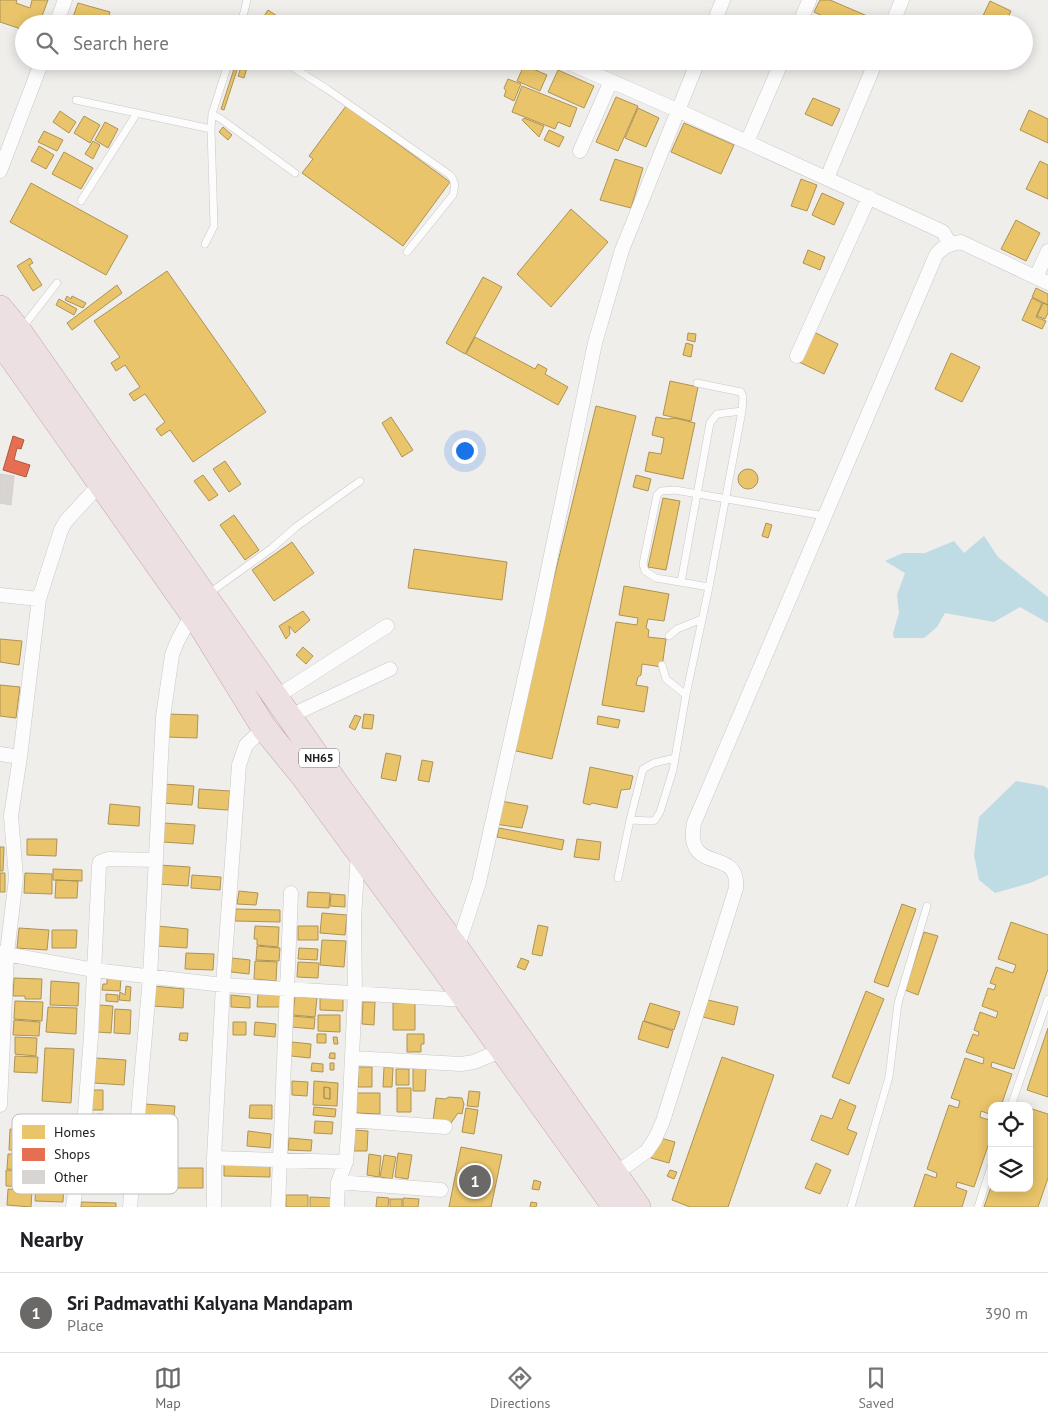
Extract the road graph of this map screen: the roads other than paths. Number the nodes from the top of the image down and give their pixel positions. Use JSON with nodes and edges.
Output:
{"nodes":[{"id":1,"x":65,"y":0,"type":"edge"},
{"id":2,"x":247,"y":0,"type":"edge"},
{"id":3,"x":723,"y":0,"type":"edge"},
{"id":4,"x":902,"y":0,"type":"edge"},
{"id":5,"x":809,"y":1,"type":"edge"},
{"id":6,"x":59,"y":15,"type":"edge"},
{"id":7,"x":243,"y":15,"type":"edge"},
{"id":8,"x":717,"y":15,"type":"edge"},
{"id":9,"x":803,"y":15,"type":"edge"},
{"id":10,"x":896,"y":15,"type":"edge"},
{"id":11,"x":39,"y":70,"type":"edge"},
{"id":12,"x":226,"y":70,"type":"edge"},
{"id":13,"x":296,"y":70,"type":"edge"},
{"id":14,"x":585,"y":70,"type":"edge"},
{"id":15,"x":694,"y":70,"type":"edge"},
{"id":16,"x":778,"y":70,"type":"edge"},
{"id":17,"x":872,"y":70,"type":"edge"},
{"id":18,"x":611,"y":81,"type":"junction"},
{"id":19,"x":76,"y":100,"type":"dead end"},
{"id":20,"x":677,"y":110,"type":"junction"},
{"id":21,"x":137,"y":113,"type":"junction"},
{"id":22,"x":212,"y":114,"type":"junction"},
{"id":23,"x":211,"y":129,"type":"junction"},
{"id":24,"x":747,"y":142,"type":"junction"},
{"id":25,"x":580,"y":151,"type":"dead end"},
{"id":26,"x":0,"y":171,"type":"edge"},
{"id":27,"x":295,"y":173,"type":"dead end"},
{"id":28,"x":827,"y":178,"type":"junction"},
{"id":29,"x":869,"y":197,"type":"junction"},
{"id":30,"x":81,"y":201,"type":"dead end"},
{"id":31,"x":205,"y":244,"type":"dead end"},
{"id":32,"x":950,"y":244,"type":"junction"},
{"id":33,"x":407,"y":252,"type":"dead end"},
{"id":34,"x":1048,"y":252,"type":"edge"},
{"id":35,"x":1042,"y":280,"type":"edge"},
{"id":36,"x":57,"y":283,"type":"dead end"},
{"id":37,"x":0,"y":308,"type":"edge"},
{"id":38,"x":9,"y":336,"type":"edge"},
{"id":39,"x":797,"y":356,"type":"dead end"},
{"id":40,"x":697,"y":383,"type":"dead end"},
{"id":41,"x":742,"y":411,"type":"junction"},
{"id":42,"x":360,"y":481,"type":"dead end"},
{"id":43,"x":101,"y":483,"type":"junction"},
{"id":44,"x":698,"y":494,"type":"junction"},
{"id":45,"x":726,"y":500,"type":"junction"},
{"id":46,"x":824,"y":516,"type":"junction"},
{"id":47,"x":681,"y":582,"type":"junction"},
{"id":48,"x":710,"y":587,"type":"junction"},
{"id":49,"x":0,"y":595,"type":"edge"},
{"id":50,"x":39,"y":599,"type":"junction"},
{"id":51,"x":198,"y":605,"type":"junction"},
{"id":52,"x":702,"y":619,"type":"junction"},
{"id":53,"x":387,"y":626,"type":"dead end"},
{"id":54,"x":669,"y":636,"type":"dead end"},
{"id":55,"x":662,"y":665,"type":"dead end"},
{"id":56,"x":390,"y":668,"type":"dead end"},
{"id":57,"x":686,"y":695,"type":"junction"},
{"id":58,"x":283,"y":707,"type":"junction"},
{"id":59,"x":264,"y":728,"type":"junction"},
{"id":60,"x":0,"y":754,"type":"edge"},
{"id":61,"x":20,"y":757,"type":"junction"},
{"id":62,"x":675,"y":758,"type":"junction"},
{"id":63,"x":630,"y":820,"type":"junction"},
{"id":64,"x":358,"y":851,"type":"junction"},
{"id":65,"x":156,"y":860,"type":"junction"},
{"id":66,"x":618,"y":878,"type":"dead end"},
{"id":67,"x":291,"y":893,"type":"dead end"},
{"id":68,"x":927,"y":906,"type":"dead end"},
{"id":69,"x":457,"y":949,"type":"junction"},
{"id":70,"x":3,"y":953,"type":"edge"},
{"id":71,"x":94,"y":970,"type":"junction"},
{"id":72,"x":150,"y":977,"type":"junction"},
{"id":73,"x":224,"y":985,"type":"junction"},
{"id":74,"x":287,"y":989,"type":"junction"},
{"id":75,"x":355,"y":993,"type":"junction"},
{"id":76,"x":1048,"y":999,"type":"edge"},
{"id":77,"x":465,"y":1000,"type":"junction"},
{"id":78,"x":502,"y":1050,"type":"junction"},
{"id":79,"x":352,"y":1058,"type":"junction"},
{"id":80,"x":1012,"y":1102,"type":"edge"},
{"id":81,"x":0,"y":1105,"type":"edge"},
{"id":82,"x":85,"y":1114,"type":"edge"},
{"id":83,"x":138,"y":1114,"type":"edge"},
{"id":84,"x":349,"y":1120,"type":"junction"},
{"id":85,"x":445,"y":1127,"type":"dead end"},
{"id":86,"x":214,"y":1158,"type":"junction"},
{"id":87,"x":282,"y":1160,"type":"junction"},
{"id":88,"x":346,"y":1162,"type":"junction"},
{"id":89,"x":615,"y":1174,"type":"junction"},
{"id":90,"x":988,"y":1176,"type":"edge"},
{"id":91,"x":338,"y":1182,"type":"junction"},
{"id":92,"x":441,"y":1190,"type":"dead end"},
{"id":93,"x":75,"y":1194,"type":"edge"},
{"id":94,"x":131,"y":1194,"type":"edge"},
{"id":95,"x":73,"y":1207,"type":"edge"},
{"id":96,"x":130,"y":1207,"type":"edge"},
{"id":97,"x":214,"y":1207,"type":"edge"},
{"id":98,"x":278,"y":1207,"type":"edge"},
{"id":99,"x":337,"y":1207,"type":"edge"},
{"id":100,"x":615,"y":1207,"type":"edge"},
{"id":101,"x":638,"y":1207,"type":"edge"},
{"id":102,"x":851,"y":1207,"type":"edge"},
{"id":103,"x":978,"y":1207,"type":"edge"}],
"edges":[{"from":1,"to":6,"type":"street"},
{"from":2,"to":7,"type":"lane"},
{"from":3,"to":8,"type":"street"},
{"from":4,"to":10,"type":"street"},
{"from":5,"to":9,"type":"street"},
{"from":11,"to":26,"type":"street"},
{"from":12,"to":22,"type":"lane"},
{"from":13,"to":33,"type":"lane"},
{"from":14,"to":18,"type":"street"},
{"from":15,"to":20,"type":"street"},
{"from":16,"to":24,"type":"street"},
{"from":17,"to":28,"type":"street"},
{"from":18,"to":20,"type":"street"},
{"from":18,"to":25,"type":"street"},
{"from":19,"to":21,"type":"lane"},
{"from":20,"to":24,"type":"street"},
{"from":20,"to":69,"type":"street"},
{"from":21,"to":23,"type":"lane"},
{"from":21,"to":30,"type":"lane"},
{"from":22,"to":23,"type":"lane"},
{"from":22,"to":27,"type":"lane"},
{"from":23,"to":31,"type":"lane"},
{"from":24,"to":28,"type":"street"},
{"from":28,"to":29,"type":"street"},
{"from":29,"to":32,"type":"street"},
{"from":29,"to":39,"type":"street"},
{"from":32,"to":35,"type":"street"},
{"from":32,"to":46,"type":"street"},
{"from":34,"to":35,"type":"street"},
{"from":36,"to":38,"type":"lane"},
{"from":37,"to":38,"type":"highway","number":"NH65"},
{"from":38,"to":43,"type":"highway","number":"NH65"},
{"from":38,"to":51,"type":"highway","number":"NH65"},
{"from":40,"to":41,"type":"lane"},
{"from":41,"to":44,"type":"lane"},
{"from":41,"to":45,"type":"lane"},
{"from":42,"to":51,"type":"lane"},
{"from":43,"to":50,"type":"street"},
{"from":43,"to":51,"type":"highway","number":"NH65"},
{"from":44,"to":45,"type":"lane"},
{"from":44,"to":47,"type":"lane"},
{"from":44,"to":47,"type":"lane"},
{"from":45,"to":46,"type":"lane"},
{"from":45,"to":48,"type":"lane"},
{"from":46,"to":89,"type":"street"},
{"from":47,"to":48,"type":"lane"},
{"from":48,"to":52,"type":"lane"},
{"from":49,"to":50,"type":"street"},
{"from":50,"to":61,"type":"street"},
{"from":51,"to":58,"type":"highway","number":"NH65"},
{"from":51,"to":59,"type":"highway","number":"NH65"},
{"from":51,"to":65,"type":"street"},
{"from":52,"to":54,"type":"lane"},
{"from":52,"to":57,"type":"lane"},
{"from":53,"to":58,"type":"street"},
{"from":55,"to":57,"type":"lane"},
{"from":56,"to":58,"type":"street"},
{"from":57,"to":62,"type":"lane"},
{"from":58,"to":69,"type":"highway","number":"NH65"},
{"from":59,"to":64,"type":"highway","number":"NH65"},
{"from":59,"to":73,"type":"street"},
{"from":60,"to":61,"type":"street"},
{"from":61,"to":70,"type":"street"},
{"from":62,"to":63,"type":"lane"},
{"from":62,"to":63,"type":"lane"},
{"from":63,"to":66,"type":"lane"},
{"from":64,"to":75,"type":"street"},
{"from":64,"to":77,"type":"highway","number":"NH65"},
{"from":65,"to":71,"type":"street"},
{"from":65,"to":72,"type":"street"},
{"from":67,"to":74,"type":"street"},
{"from":68,"to":102,"type":"lane"},
{"from":69,"to":89,"type":"highway","number":"NH65"},
{"from":70,"to":71,"type":"street"},
{"from":70,"to":81,"type":"street"},
{"from":71,"to":72,"type":"street"},
{"from":71,"to":82,"type":"street"},
{"from":72,"to":73,"type":"street"},
{"from":72,"to":83,"type":"street"},
{"from":73,"to":74,"type":"street"},
{"from":73,"to":86,"type":"street"},
{"from":74,"to":75,"type":"street"},
{"from":74,"to":87,"type":"street"},
{"from":75,"to":77,"type":"street"},
{"from":75,"to":79,"type":"street"},
{"from":76,"to":80,"type":"lane"},
{"from":77,"to":78,"type":"highway","number":"NH65"},
{"from":78,"to":79,"type":"street"},
{"from":78,"to":100,"type":"highway","number":"NH65"},
{"from":79,"to":84,"type":"street"},
{"from":84,"to":85,"type":"street"},
{"from":84,"to":88,"type":"street"},
{"from":86,"to":87,"type":"street"},
{"from":86,"to":97,"type":"street"},
{"from":87,"to":88,"type":"street"},
{"from":87,"to":98,"type":"street"},
{"from":88,"to":91,"type":"street"},
{"from":89,"to":101,"type":"highway","number":"NH65"},
{"from":90,"to":103,"type":"lane"},
{"from":91,"to":92,"type":"street"},
{"from":91,"to":99,"type":"street"},
{"from":93,"to":95,"type":"street"},
{"from":94,"to":96,"type":"street"}]}
